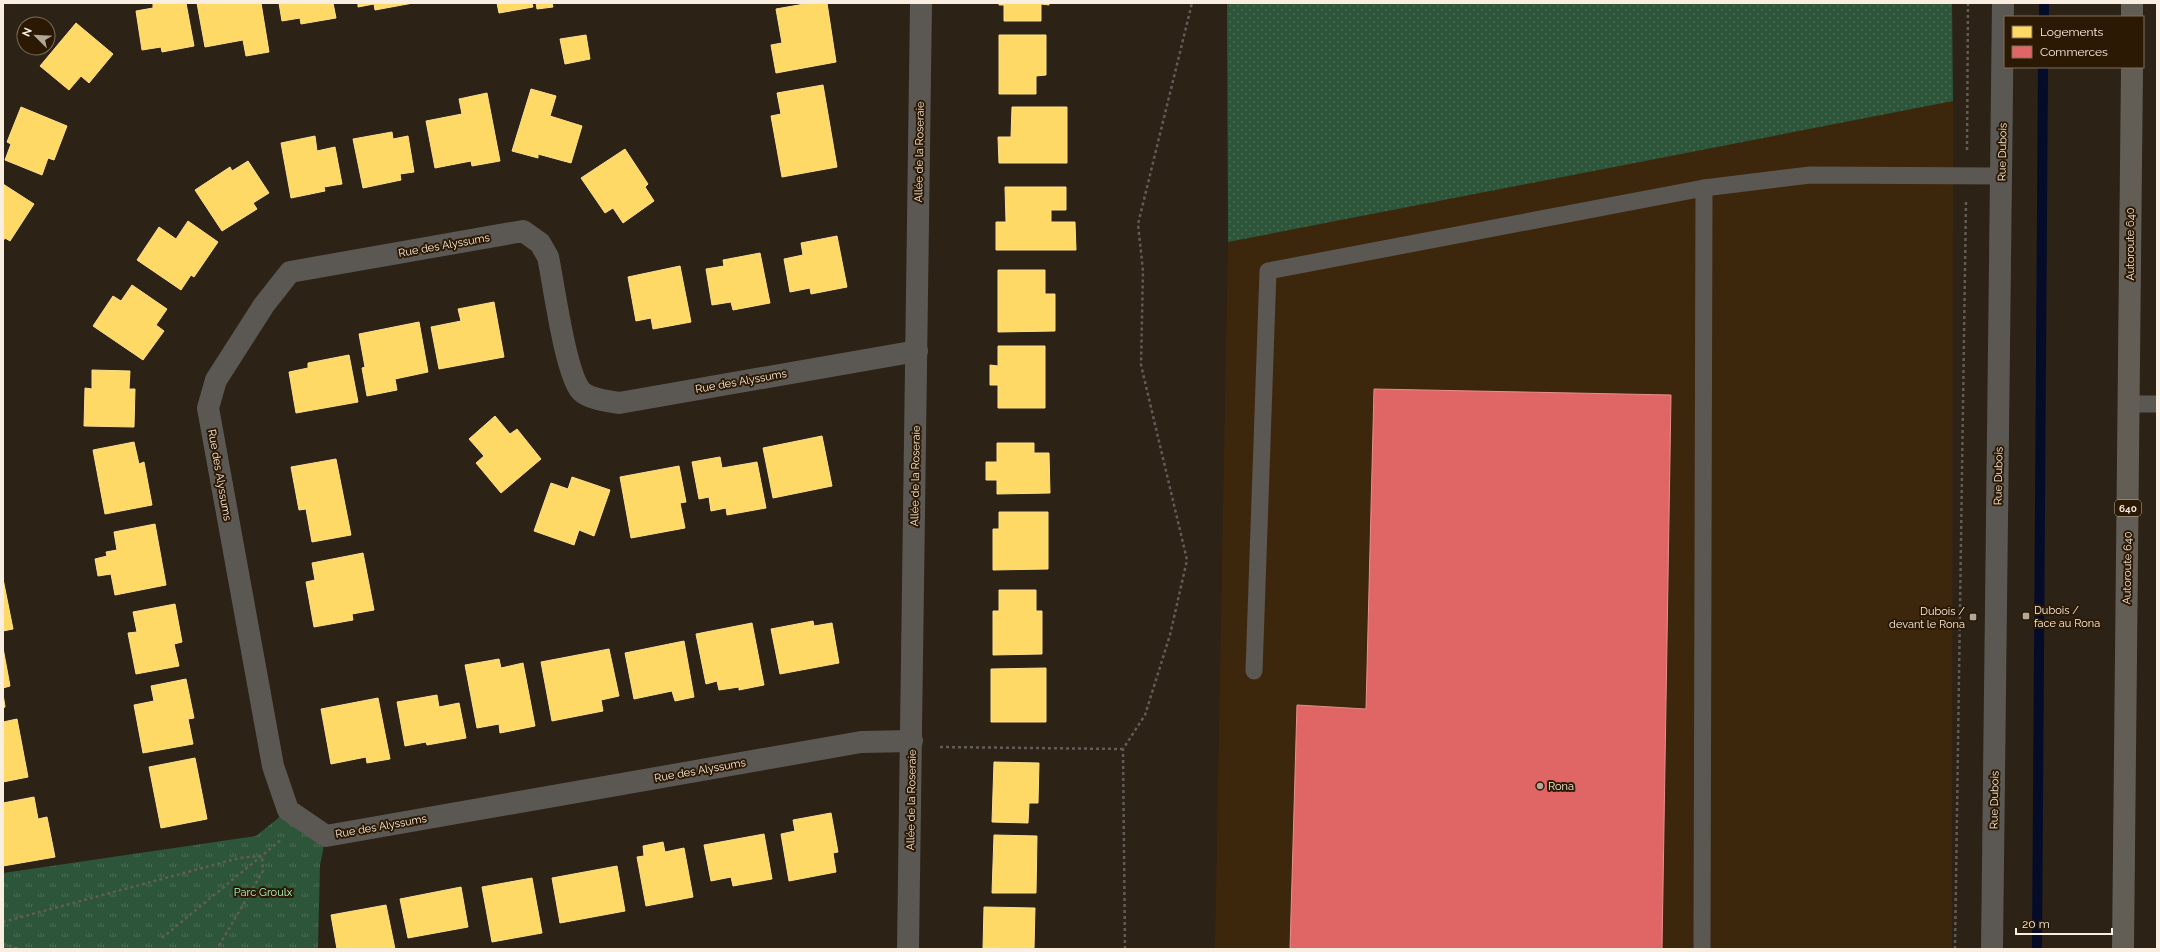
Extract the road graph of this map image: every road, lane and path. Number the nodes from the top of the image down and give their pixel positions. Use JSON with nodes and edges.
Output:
{"nodes":[{"id":1,"x":921,"y":3,"type":"edge"},
{"id":2,"x":1192,"y":3,"type":"edge"},
{"id":3,"x":1968,"y":3,"type":"edge"},
{"id":4,"x":2003,"y":3,"type":"edge"},
{"id":5,"x":2132,"y":3,"type":"edge"},
{"id":6,"x":2132,"y":16,"type":"edge"},
{"id":7,"x":2132,"y":68,"type":"edge"},
{"id":8,"x":1966,"y":176,"type":"junction"},
{"id":9,"x":2001,"y":176,"type":"junction"},
{"id":10,"x":1704,"y":188,"type":"junction"},
{"id":11,"x":917,"y":351,"type":"junction"},
{"id":12,"x":2129,"y":404,"type":"junction"},
{"id":13,"x":2157,"y":404,"type":"edge"},
{"id":14,"x":1254,"y":671,"type":"dead end"},
{"id":15,"x":912,"y":741,"type":"junction"},
{"id":16,"x":1123,"y":749,"type":"junction"},
{"id":17,"x":304,"y":821,"type":"junction"},
{"id":18,"x":262,"y":856,"type":"junction"},
{"id":19,"x":3,"y":922,"type":"edge"},
{"id":20,"x":162,"y":938,"type":"dead end"},
{"id":21,"x":3,"y":944,"type":"edge"},
{"id":22,"x":20,"y":949,"type":"edge"},
{"id":23,"x":217,"y":949,"type":"edge"},
{"id":24,"x":908,"y":949,"type":"edge"},
{"id":25,"x":1124,"y":949,"type":"edge"},
{"id":26,"x":1702,"y":949,"type":"edge"},
{"id":27,"x":1955,"y":949,"type":"edge"},
{"id":28,"x":1992,"y":949,"type":"edge"},
{"id":29,"x":2123,"y":949,"type":"edge"}],
"edges":[{"from":1,"to":11,"type":"street","name":"Allée de la Roseraie"},
{"from":2,"to":16,"type":"path"},
{"from":3,"to":8,"type":"path"},
{"from":4,"to":9,"type":"street","name":"Rue Dubois"},
{"from":5,"to":6,"type":"highway"},
{"from":7,"to":12,"type":"highway","name":"Autoroute 640","number":"640"},
{"from":8,"to":9,"type":"lane"},
{"from":8,"to":10,"type":"lane"},
{"from":8,"to":27,"type":"path"},
{"from":9,"to":28,"type":"street","name":"Rue Dubois"},
{"from":10,"to":14,"type":"lane"},
{"from":10,"to":26,"type":"lane"},
{"from":11,"to":15,"type":"street","name":"Allée de la Roseraie"},
{"from":11,"to":17,"type":"street","name":"Rue des Alyssums"},
{"from":12,"to":13,"type":"lane"},
{"from":12,"to":29,"type":"highway","name":"Autoroute 640","number":"640"},
{"from":15,"to":16,"type":"path"},
{"from":15,"to":17,"type":"street","name":"Rue des Alyssums"},
{"from":15,"to":24,"type":"street","name":"Allée de la Roseraie"},
{"from":16,"to":25,"type":"path"},
{"from":17,"to":18,"type":"path"},
{"from":18,"to":19,"type":"path"},
{"from":18,"to":20,"type":"path"},
{"from":18,"to":23,"type":"path"},
{"from":21,"to":22,"type":"path"}]}
